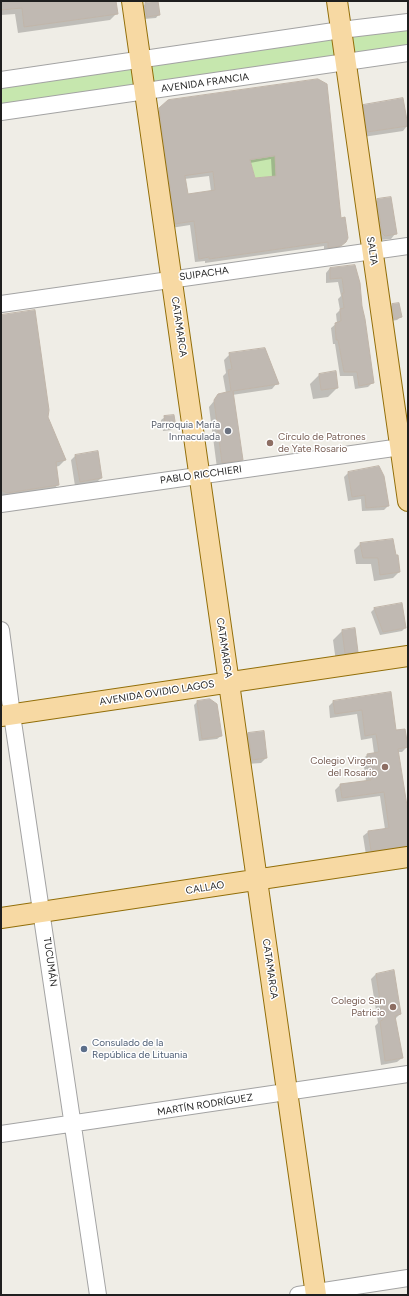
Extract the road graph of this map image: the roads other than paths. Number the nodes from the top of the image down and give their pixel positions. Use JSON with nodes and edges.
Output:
{"nodes":[{"id":1,"x":132,"y":1,"type":"edge"},
{"id":2,"x":337,"y":1,"type":"edge"},
{"id":3,"x":408,"y":22,"type":"edge"},
{"id":4,"x":341,"y":30,"type":"junction"},
{"id":5,"x":408,"y":53,"type":"edge"},
{"id":6,"x":141,"y":59,"type":"junction"},
{"id":7,"x":346,"y":62,"type":"junction"},
{"id":8,"x":1,"y":80,"type":"edge"},
{"id":9,"x":145,"y":91,"type":"junction"},
{"id":10,"x":1,"y":112,"type":"edge"},
{"id":11,"x":408,"y":246,"type":"edge"},
{"id":12,"x":372,"y":250,"type":"junction"},
{"id":13,"x":172,"y":279,"type":"junction"},
{"id":14,"x":1,"y":304,"type":"edge"},
{"id":15,"x":404,"y":446,"type":"edge"},
{"id":16,"x":200,"y":476,"type":"junction"},
{"id":17,"x":408,"y":500,"type":"edge"},
{"id":18,"x":1,"y":504,"type":"edge"},
{"id":19,"x":1,"y":630,"type":"edge"},
{"id":20,"x":408,"y":656,"type":"edge"},
{"id":21,"x":229,"y":682,"type":"junction"},
{"id":22,"x":7,"y":716,"type":"edge"},
{"id":23,"x":408,"y":857,"type":"edge"},
{"id":24,"x":257,"y":880,"type":"junction"},
{"id":25,"x":42,"y":912,"type":"junction"},
{"id":26,"x":1,"y":918,"type":"edge"},
{"id":27,"x":408,"y":1074,"type":"edge"},
{"id":28,"x":287,"y":1092,"type":"junction"},
{"id":29,"x":73,"y":1124,"type":"junction"},
{"id":30,"x":1,"y":1134,"type":"edge"},
{"id":31,"x":408,"y":1278,"type":"edge"},
{"id":32,"x":310,"y":1294,"type":"edge"},
{"id":33,"x":98,"y":1295,"type":"edge"}],
"edges":[{"from":1,"to":6,"type":"main road","name":"CATAMARCA"},
{"from":2,"to":4,"type":"main road","name":"SALTA"},
{"from":3,"to":4,"type":"street"},
{"from":4,"to":6,"type":"street"},
{"from":4,"to":7,"type":"main road","name":"SALTA"},
{"from":5,"to":7,"type":"street","name":"AVENIDA FRANCIA"},
{"from":6,"to":8,"type":"street"},
{"from":6,"to":9,"type":"main road","name":"CATAMARCA"},
{"from":7,"to":9,"type":"street","name":"AVENIDA FRANCIA"},
{"from":7,"to":12,"type":"main road","name":"SALTA"},
{"from":9,"to":10,"type":"street","name":"AVENIDA FRANCIA"},
{"from":9,"to":13,"type":"main road","name":"CATAMARCA"},
{"from":11,"to":12,"type":"street","name":"SUIPACHA"},
{"from":12,"to":13,"type":"street","name":"SUIPACHA"},
{"from":12,"to":15,"type":"main road","name":"SALTA"},
{"from":13,"to":14,"type":"street","name":"SUIPACHA"},
{"from":13,"to":16,"type":"main road","name":"CATAMARCA"},
{"from":15,"to":16,"type":"street","name":"PABLO RICCHIERI"},
{"from":15,"to":17,"type":"main road","name":"SALTA"},
{"from":16,"to":18,"type":"street","name":"PABLO RICCHIERI"},
{"from":16,"to":21,"type":"main road","name":"CATAMARCA"},
{"from":19,"to":22,"type":"street","name":"TUCUMÁN"},
{"from":20,"to":21,"type":"main road","name":"AVENIDA OVIDIO LAGOS"},
{"from":21,"to":22,"type":"main road","name":"AVENIDA OVIDIO LAGOS"},
{"from":21,"to":24,"type":"main road","name":"CATAMARCA"},
{"from":22,"to":25,"type":"street","name":"TUCUMÁN"},
{"from":23,"to":24,"type":"main road","name":"CALLAO"},
{"from":24,"to":25,"type":"main road","name":"CALLAO"},
{"from":24,"to":28,"type":"main road","name":"CATAMARCA"},
{"from":25,"to":26,"type":"main road","name":"CALLAO"},
{"from":25,"to":29,"type":"street","name":"TUCUMÁN"},
{"from":27,"to":28,"type":"street","name":"MARTÍN RODRÍGUEZ"},
{"from":28,"to":29,"type":"street","name":"MARTÍN RODRÍGUEZ"},
{"from":28,"to":32,"type":"main road","name":"CATAMARCA"},
{"from":29,"to":30,"type":"street","name":"MARTÍN RODRÍGUEZ"},
{"from":29,"to":33,"type":"street","name":"TUCUMÁN"},
{"from":31,"to":32,"type":"street"}]}
